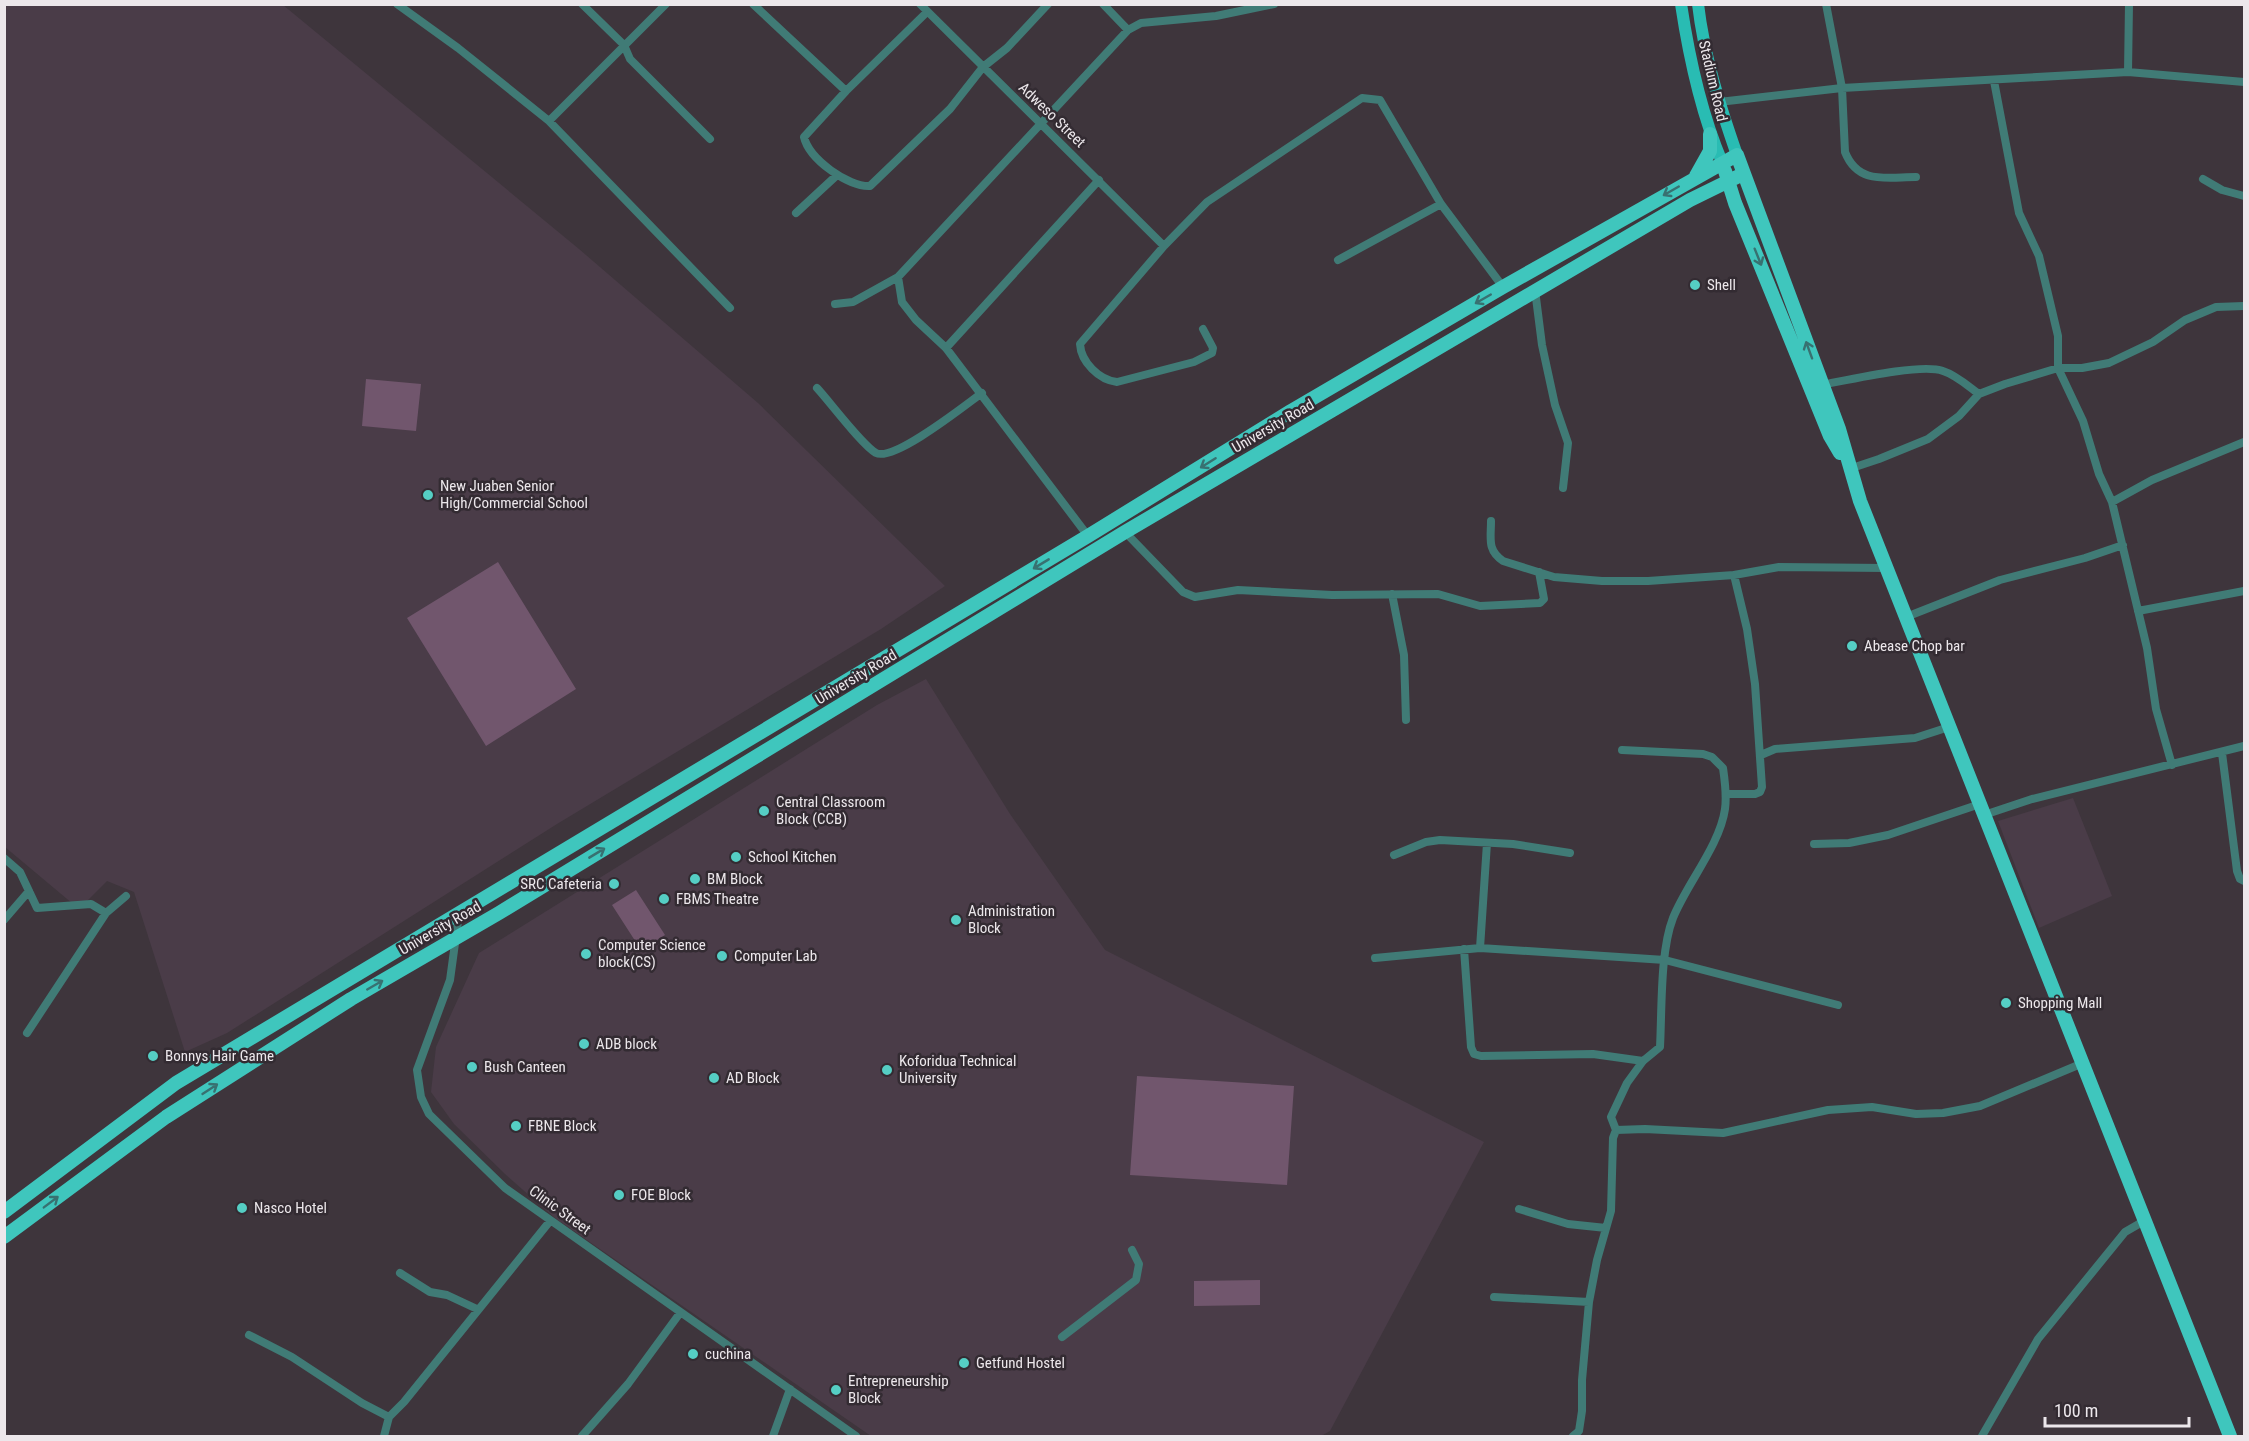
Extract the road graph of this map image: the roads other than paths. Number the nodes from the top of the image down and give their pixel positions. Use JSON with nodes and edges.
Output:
{"nodes":[{"id":1,"x":397,"y":4,"type":"edge"},
{"id":2,"x":582,"y":4,"type":"edge"},
{"id":3,"x":666,"y":4,"type":"edge"},
{"id":4,"x":753,"y":4,"type":"edge"},
{"id":5,"x":920,"y":4,"type":"edge"},
{"id":6,"x":1048,"y":4,"type":"edge"},
{"id":7,"x":1103,"y":4,"type":"edge"},
{"id":8,"x":1274,"y":4,"type":"edge"},
{"id":9,"x":1681,"y":4,"type":"edge"},
{"id":10,"x":1698,"y":4,"type":"edge"},
{"id":11,"x":1826,"y":4,"type":"edge"},
{"id":12,"x":2129,"y":4,"type":"edge"},
{"id":13,"x":927,"y":12,"type":"junction"},
{"id":14,"x":1128,"y":30,"type":"junction"},
{"id":15,"x":624,"y":45,"type":"junction"},
{"id":16,"x":983,"y":67,"type":"junction"},
{"id":17,"x":2128,"y":72,"type":"junction"},
{"id":18,"x":1994,"y":81,"type":"junction"},
{"id":19,"x":2244,"y":82,"type":"edge"},
{"id":20,"x":1842,"y":88,"type":"junction"},
{"id":21,"x":846,"y":91,"type":"junction"},
{"id":22,"x":1719,"y":102,"type":"junction"},
{"id":23,"x":549,"y":122,"type":"junction"},
{"id":24,"x":1042,"y":124,"type":"junction"},
{"id":25,"x":1710,"y":134,"type":"junction"},
{"id":26,"x":710,"y":139,"type":"dead end"},
{"id":27,"x":1737,"y":155,"type":"junction"},
{"id":28,"x":1722,"y":162,"type":"junction"},
{"id":29,"x":1743,"y":174,"type":"junction"},
{"id":30,"x":837,"y":176,"type":"junction"},
{"id":31,"x":1916,"y":177,"type":"dead end"},
{"id":32,"x":1693,"y":179,"type":"junction"},
{"id":33,"x":2203,"y":179,"type":"dead end"},
{"id":34,"x":1099,"y":180,"type":"junction"},
{"id":35,"x":1729,"y":180,"type":"junction"},
{"id":36,"x":2244,"y":196,"type":"edge"},
{"id":37,"x":1690,"y":200,"type":"junction"},
{"id":38,"x":1735,"y":203,"type":"junction"},
{"id":39,"x":1442,"y":204,"type":"junction"},
{"id":40,"x":796,"y":213,"type":"dead end"},
{"id":41,"x":1164,"y":246,"type":"junction"},
{"id":42,"x":1338,"y":260,"type":"dead end"},
{"id":43,"x":898,"y":277,"type":"junction"},
{"id":44,"x":1503,"y":287,"type":"junction"},
{"id":45,"x":1535,"y":290,"type":"junction"},
{"id":46,"x":835,"y":304,"type":"dead end"},
{"id":47,"x":2244,"y":306,"type":"edge"},
{"id":48,"x":730,"y":308,"type":"dead end"},
{"id":49,"x":1203,"y":329,"type":"dead end"},
{"id":50,"x":946,"y":348,"type":"junction"},
{"id":51,"x":2058,"y":368,"type":"junction"},
{"id":52,"x":1821,"y":385,"type":"junction"},
{"id":53,"x":817,"y":388,"type":"dead end"},
{"id":54,"x":982,"y":393,"type":"junction"},
{"id":55,"x":1979,"y":394,"type":"junction"},
{"id":56,"x":2244,"y":442,"type":"edge"},
{"id":57,"x":1848,"y":467,"type":"junction"},
{"id":58,"x":1563,"y":488,"type":"dead end"},
{"id":59,"x":2112,"y":502,"type":"junction"},
{"id":60,"x":1491,"y":521,"type":"dead end"},
{"id":61,"x":1125,"y":532,"type":"junction"},
{"id":62,"x":1088,"y":536,"type":"junction"},
{"id":63,"x":2123,"y":545,"type":"junction"},
{"id":64,"x":1886,"y":568,"type":"junction"},
{"id":65,"x":1539,"y":572,"type":"junction"},
{"id":66,"x":1734,"y":575,"type":"junction"},
{"id":67,"x":2244,"y":591,"type":"edge"},
{"id":68,"x":1392,"y":594,"type":"junction"},
{"id":69,"x":2138,"y":611,"type":"junction"},
{"id":70,"x":1906,"y":617,"type":"junction"},
{"id":71,"x":1406,"y":720,"type":"dead end"},
{"id":72,"x":1949,"y":727,"type":"junction"},
{"id":73,"x":2244,"y":746,"type":"edge"},
{"id":74,"x":1622,"y":750,"type":"dead end"},
{"id":75,"x":2222,"y":753,"type":"junction"},
{"id":76,"x":1761,"y":754,"type":"junction"},
{"id":77,"x":2172,"y":765,"type":"junction"},
{"id":78,"x":1726,"y":794,"type":"junction"},
{"id":79,"x":1982,"y":810,"type":"junction"},
{"id":80,"x":1487,"y":843,"type":"junction"},
{"id":81,"x":1814,"y":844,"type":"dead end"},
{"id":82,"x":1570,"y":854,"type":"dead end"},
{"id":83,"x":1394,"y":855,"type":"dead end"},
{"id":84,"x":4,"y":858,"type":"edge"},
{"id":85,"x":2244,"y":881,"type":"edge"},
{"id":86,"x":29,"y":891,"type":"junction"},
{"id":87,"x":126,"y":896,"type":"dead end"},
{"id":88,"x":106,"y":913,"type":"junction"},
{"id":89,"x":459,"y":914,"type":"junction"},
{"id":90,"x":4,"y":920,"type":"edge"},
{"id":91,"x":458,"y":937,"type":"junction"},
{"id":92,"x":1480,"y":948,"type":"junction"},
{"id":93,"x":1464,"y":949,"type":"junction"},
{"id":94,"x":1376,"y":958,"type":"dead end"},
{"id":95,"x":1665,"y":960,"type":"junction"},
{"id":96,"x":1838,"y":1005,"type":"dead end"},
{"id":97,"x":27,"y":1033,"type":"dead end"},
{"id":98,"x":1643,"y":1061,"type":"junction"},
{"id":99,"x":2083,"y":1063,"type":"junction"},
{"id":100,"x":1616,"y":1130,"type":"junction"},
{"id":101,"x":1519,"y":1209,"type":"dead end"},
{"id":102,"x":4,"y":1212,"type":"edge"},
{"id":103,"x":550,"y":1221,"type":"junction"},
{"id":104,"x":2144,"y":1221,"type":"junction"},
{"id":105,"x":1605,"y":1228,"type":"junction"},
{"id":106,"x":4,"y":1237,"type":"edge"},
{"id":107,"x":1131,"y":1250,"type":"dead end"},
{"id":108,"x":400,"y":1273,"type":"dead end"},
{"id":109,"x":1494,"y":1297,"type":"dead end"},
{"id":110,"x":1589,"y":1302,"type":"junction"},
{"id":111,"x":477,"y":1309,"type":"junction"},
{"id":112,"x":680,"y":1312,"type":"junction"},
{"id":113,"x":249,"y":1335,"type":"dead end"},
{"id":114,"x":1062,"y":1337,"type":"dead end"},
{"id":115,"x":790,"y":1389,"type":"junction"},
{"id":116,"x":389,"y":1417,"type":"junction"},
{"id":117,"x":384,"y":1437,"type":"edge"},
{"id":118,"x":582,"y":1437,"type":"edge"},
{"id":119,"x":773,"y":1437,"type":"edge"},
{"id":120,"x":856,"y":1437,"type":"edge"},
{"id":121,"x":1573,"y":1437,"type":"edge"},
{"id":122,"x":1982,"y":1437,"type":"edge"},
{"id":123,"x":2230,"y":1437,"type":"edge"}],
"edges":[{"from":1,"to":23,"type":"street"},
{"from":2,"to":15,"type":"street"},
{"from":3,"to":15,"type":"street"},
{"from":4,"to":21,"type":"street"},
{"from":5,"to":13,"type":"street","name":"Adweso Street"},
{"from":6,"to":16,"type":"street"},
{"from":7,"to":14,"type":"street"},
{"from":8,"to":14,"type":"street"},
{"from":9,"to":25,"type":"main road","name":"Stadium Road"},
{"from":10,"to":22,"type":"main road","name":"Stadium Road"},
{"from":11,"to":20,"type":"street"},
{"from":12,"to":17,"type":"street"},
{"from":13,"to":16,"type":"street","name":"Adweso Street"},
{"from":13,"to":21,"type":"street"},
{"from":14,"to":24,"type":"street"},
{"from":15,"to":23,"type":"street"},
{"from":15,"to":26,"type":"street"},
{"from":16,"to":24,"type":"street","name":"Adweso Street"},
{"from":16,"to":30,"type":"street"},
{"from":17,"to":18,"type":"street"},
{"from":17,"to":19,"type":"street"},
{"from":18,"to":20,"type":"street"},
{"from":18,"to":51,"type":"street"},
{"from":20,"to":22,"type":"street"},
{"from":20,"to":31,"type":"street"},
{"from":21,"to":30,"type":"street"},
{"from":22,"to":27,"type":"main road","name":"Stadium Road"},
{"from":23,"to":48,"type":"street"},
{"from":24,"to":34,"type":"street","name":"Adweso Street"},
{"from":24,"to":43,"type":"street"},
{"from":25,"to":28,"type":"main road","name":"Stadium Road"},
{"from":25,"to":32,"type":"highway"},
{"from":27,"to":28,"type":"highway","name":"University Road"},
{"from":27,"to":29,"type":"highway"},
{"from":28,"to":32,"type":"highway","name":"University Road"},
{"from":28,"to":35,"type":"highway"},
{"from":29,"to":35,"type":"highway","name":"University Road"},
{"from":52,"to":29,"type":"highway","one_way":true},
{"from":30,"to":40,"type":"street"},
{"from":32,"to":44,"type":"highway","name":"University Road","one_way":true},
{"from":33,"to":36,"type":"street"},
{"from":34,"to":41,"type":"street","name":"Adweso Street"},
{"from":34,"to":50,"type":"street"},
{"from":35,"to":37,"type":"highway","name":"University Road"},
{"from":35,"to":38,"type":"highway"},
{"from":37,"to":38,"type":"highway"},
{"from":37,"to":45,"type":"highway","name":"University Road"},
{"from":38,"to":57,"type":"highway","one_way":true},
{"from":39,"to":41,"type":"street"},
{"from":39,"to":42,"type":"street"},
{"from":39,"to":44,"type":"street"},
{"from":41,"to":49,"type":"street"},
{"from":43,"to":46,"type":"street"},
{"from":43,"to":50,"type":"street"},
{"from":44,"to":62,"type":"highway","name":"University Road","one_way":true},
{"from":45,"to":58,"type":"street"},
{"from":45,"to":61,"type":"highway","name":"University Road"},
{"from":47,"to":51,"type":"street"},
{"from":50,"to":54,"type":"street"},
{"from":51,"to":55,"type":"street"},
{"from":51,"to":59,"type":"street"},
{"from":52,"to":55,"type":"street"},
{"from":52,"to":57,"type":"highway"},
{"from":53,"to":54,"type":"street"},
{"from":54,"to":62,"type":"street"},
{"from":55,"to":57,"type":"street"},
{"from":56,"to":59,"type":"street"},
{"from":57,"to":64,"type":"highway"},
{"from":59,"to":63,"type":"street"},
{"from":60,"to":65,"type":"street"},
{"from":61,"to":68,"type":"street"},
{"from":91,"to":61,"type":"highway","name":"University Road","one_way":true},
{"from":62,"to":89,"type":"highway","name":"University Road","one_way":true},
{"from":63,"to":69,"type":"street"},
{"from":63,"to":70,"type":"street"},
{"from":64,"to":66,"type":"street"},
{"from":64,"to":70,"type":"highway"},
{"from":65,"to":66,"type":"street"},
{"from":65,"to":68,"type":"street"},
{"from":66,"to":76,"type":"street"},
{"from":67,"to":69,"type":"street"},
{"from":68,"to":71,"type":"street"},
{"from":69,"to":77,"type":"street"},
{"from":70,"to":72,"type":"highway"},
{"from":72,"to":76,"type":"street"},
{"from":72,"to":79,"type":"highway"},
{"from":73,"to":75,"type":"street"},
{"from":74,"to":78,"type":"street"},
{"from":75,"to":77,"type":"street"},
{"from":75,"to":85,"type":"street"},
{"from":76,"to":78,"type":"street"},
{"from":77,"to":79,"type":"street"},
{"from":78,"to":95,"type":"street"},
{"from":79,"to":81,"type":"street"},
{"from":79,"to":99,"type":"highway"},
{"from":80,"to":82,"type":"street"},
{"from":80,"to":83,"type":"street"},
{"from":80,"to":92,"type":"street"},
{"from":84,"to":86,"type":"street"},
{"from":86,"to":88,"type":"street"},
{"from":86,"to":90,"type":"street"},
{"from":87,"to":88,"type":"street"},
{"from":88,"to":97,"type":"street"},
{"from":89,"to":91,"type":"street","name":"Clinic Street"},
{"from":89,"to":102,"type":"highway","name":"University Road"},
{"from":91,"to":103,"type":"street","name":"Clinic Street"},
{"from":106,"to":91,"type":"highway","name":"University Road","one_way":true},
{"from":92,"to":93,"type":"street"},
{"from":92,"to":95,"type":"street"},
{"from":93,"to":94,"type":"street"},
{"from":93,"to":98,"type":"street"},
{"from":95,"to":96,"type":"street"},
{"from":95,"to":98,"type":"street"},
{"from":98,"to":100,"type":"street"},
{"from":99,"to":100,"type":"street"},
{"from":99,"to":104,"type":"highway"},
{"from":100,"to":105,"type":"street"},
{"from":101,"to":105,"type":"street"},
{"from":103,"to":111,"type":"street"},
{"from":103,"to":112,"type":"street","name":"Clinic Street"},
{"from":104,"to":122,"type":"street"},
{"from":104,"to":123,"type":"highway"},
{"from":105,"to":110,"type":"street"},
{"from":107,"to":114,"type":"street"},
{"from":108,"to":111,"type":"street"},
{"from":109,"to":110,"type":"street"},
{"from":110,"to":121,"type":"street"},
{"from":111,"to":116,"type":"street"},
{"from":112,"to":115,"type":"street","name":"Clinic Street"},
{"from":112,"to":118,"type":"street"},
{"from":113,"to":116,"type":"street"},
{"from":115,"to":119,"type":"street"},
{"from":115,"to":120,"type":"street","name":"Clinic Street"},
{"from":116,"to":117,"type":"street"}]}
